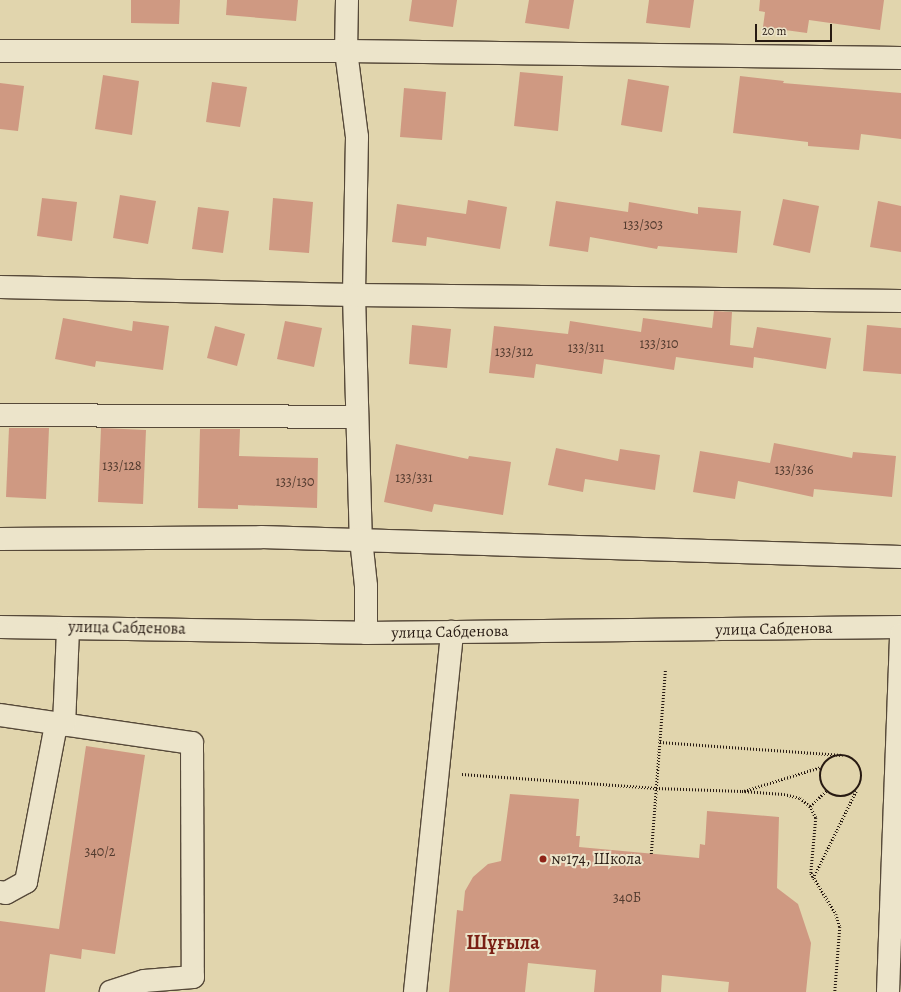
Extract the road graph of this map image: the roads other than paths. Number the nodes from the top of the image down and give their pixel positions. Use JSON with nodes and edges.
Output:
{"nodes":[{"id":1,"x":347,"y":0,"type":"edge"},
{"id":2,"x":0,"y":51,"type":"edge"},
{"id":3,"x":346,"y":51,"type":"junction"},
{"id":4,"x":901,"y":58,"type":"edge"},
{"id":5,"x":0,"y":287,"type":"edge"},
{"id":6,"x":354,"y":295,"type":"junction"},
{"id":7,"x":901,"y":301,"type":"edge"},
{"id":8,"x":0,"y":415,"type":"edge"},
{"id":9,"x":357,"y":418,"type":"junction"},
{"id":10,"x":0,"y":539,"type":"edge"},
{"id":11,"x":361,"y":539,"type":"junction"},
{"id":12,"x":901,"y":557,"type":"edge"},
{"id":13,"x":0,"y":627,"type":"edge"},
{"id":14,"x":901,"y":627,"type":"edge"},
{"id":15,"x":68,"y":628,"type":"junction"},
{"id":16,"x":452,"y":632,"type":"junction"},
{"id":17,"x":366,"y":633,"type":"junction"},
{"id":18,"x":901,"y":634,"type":"edge"},
{"id":19,"x":0,"y":715,"type":"edge"},
{"id":20,"x":60,"y":724,"type":"junction"},
{"id":21,"x":0,"y":892,"type":"edge"},
{"id":22,"x":111,"y":992,"type":"edge"},
{"id":23,"x":415,"y":992,"type":"edge"},
{"id":24,"x":888,"y":992,"type":"edge"}],
"edges":[{"from":1,"to":3,"type":"street"},
{"from":2,"to":3,"type":"street"},
{"from":3,"to":4,"type":"street"},
{"from":3,"to":6,"type":"street"},
{"from":5,"to":6,"type":"street"},
{"from":6,"to":7,"type":"street"},
{"from":6,"to":9,"type":"street"},
{"from":8,"to":9,"type":"street"},
{"from":9,"to":11,"type":"street"},
{"from":10,"to":11,"type":"street"},
{"from":11,"to":12,"type":"street"},
{"from":11,"to":17,"type":"street"},
{"from":13,"to":15,"type":"street","name":"улица Сабденова"},
{"from":14,"to":16,"type":"street","name":"улица Сабденова"},
{"from":15,"to":17,"type":"street","name":"улица Сабденова"},
{"from":15,"to":20,"type":"street"},
{"from":16,"to":17,"type":"street","name":"улица Сабденова"},
{"from":16,"to":23,"type":"street"},
{"from":18,"to":24,"type":"street"},
{"from":19,"to":20,"type":"street"},
{"from":20,"to":21,"type":"street"},
{"from":20,"to":22,"type":"street"}]}
